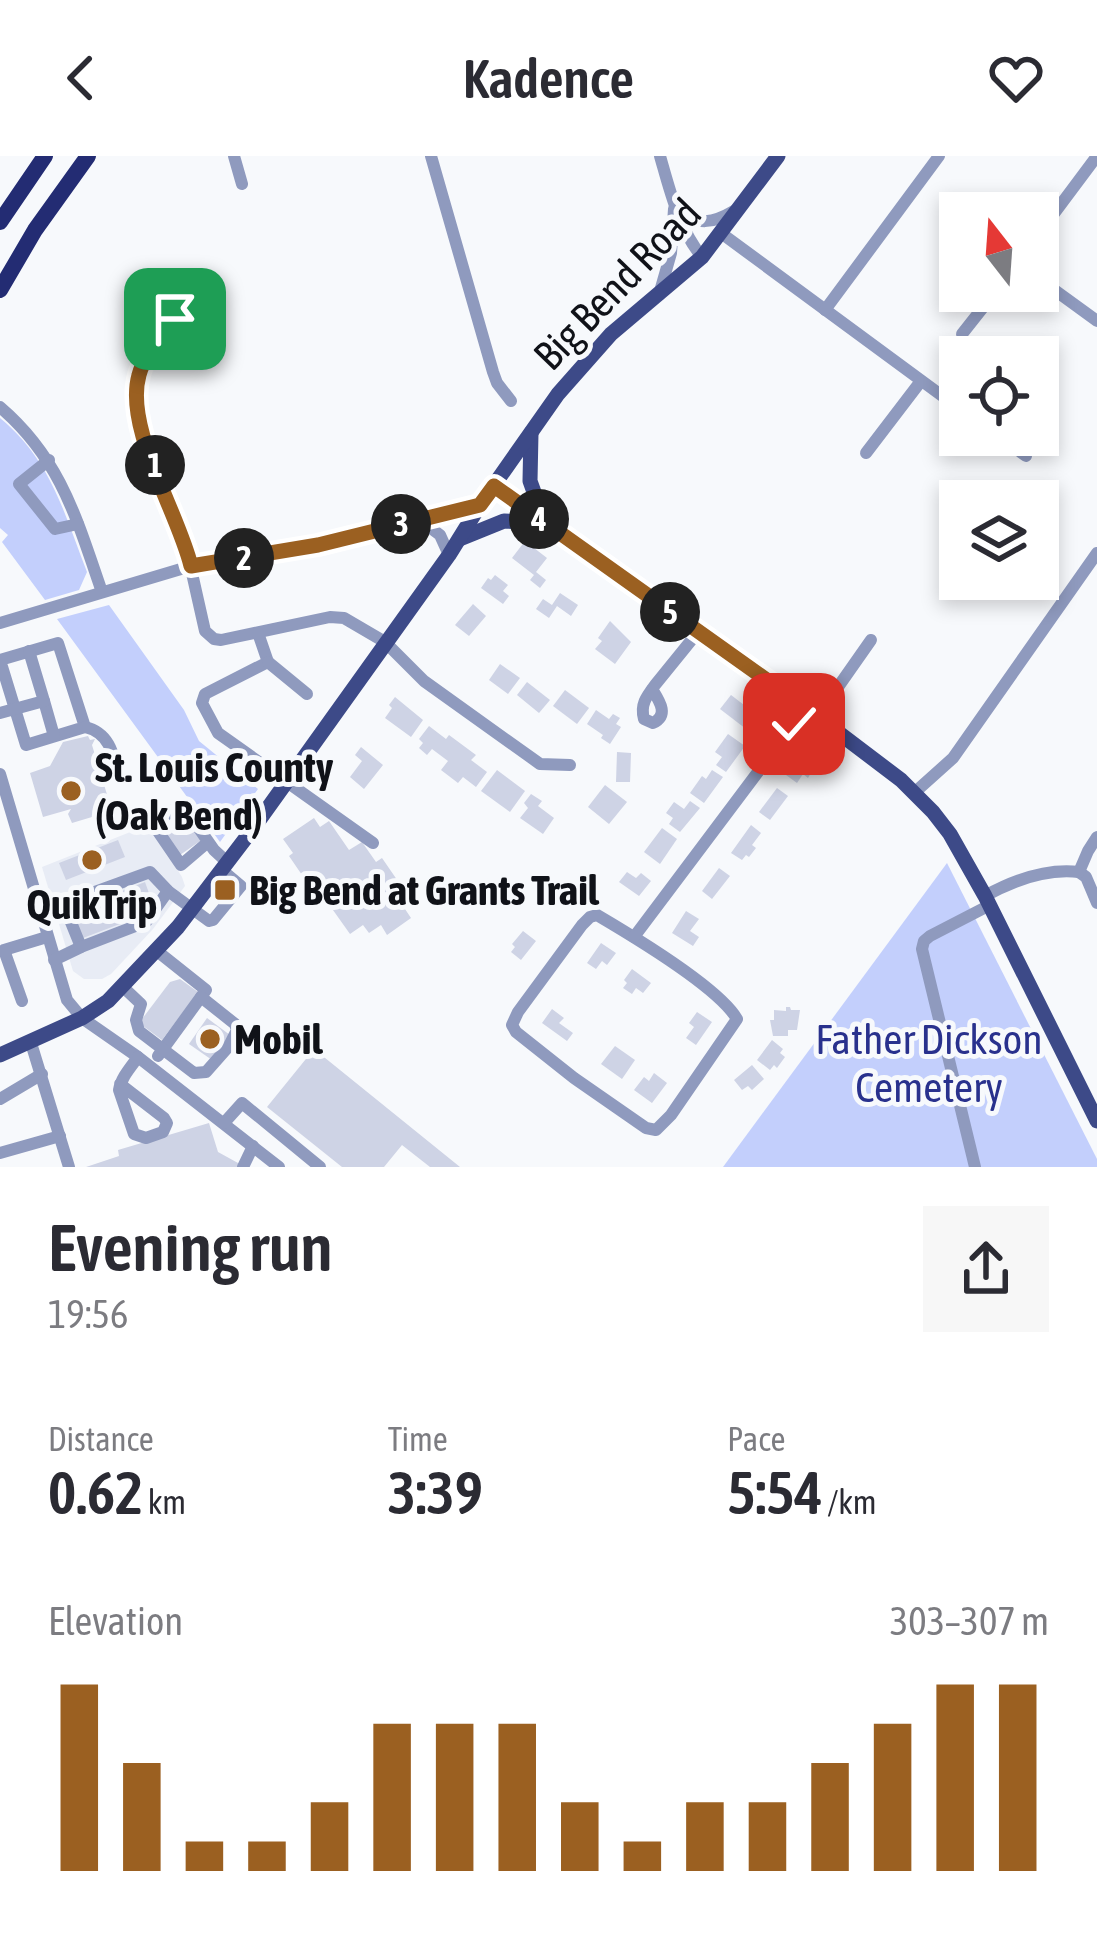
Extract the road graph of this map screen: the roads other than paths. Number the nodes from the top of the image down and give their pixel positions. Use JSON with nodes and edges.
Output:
{"nodes":[{"id":1,"x":45,"y":156,"type":"edge"},
{"id":2,"x":88,"y":156,"type":"edge"},
{"id":3,"x":234,"y":156,"type":"edge"},
{"id":4,"x":431,"y":156,"type":"edge"},
{"id":5,"x":660,"y":156,"type":"edge"},
{"id":6,"x":778,"y":156,"type":"edge"},
{"id":7,"x":939,"y":156,"type":"edge"},
{"id":8,"x":1096,"y":156,"type":"edge"},
{"id":9,"x":242,"y":184,"type":"dead end"},
{"id":10,"x":674,"y":202,"type":"junction"},
{"id":11,"x":1059,"y":206,"type":"edge"},
{"id":12,"x":740,"y":208,"type":"junction"},
{"id":13,"x":0,"y":222,"type":"edge"},
{"id":14,"x":721,"y":233,"type":"junction"},
{"id":15,"x":702,"y":257,"type":"junction"},
{"id":16,"x":0,"y":290,"type":"edge"},
{"id":17,"x":1059,"y":293,"type":"edge"},
{"id":18,"x":659,"y":295,"type":"junction"},
{"id":19,"x":826,"y":310,"type":"junction"},
{"id":20,"x":979,"y":312,"type":"edge"},
{"id":21,"x":175,"y":319,"type":"dead end"},
{"id":22,"x":1097,"y":321,"type":"edge"},
{"id":23,"x":962,"y":334,"type":"dead end"},
{"id":24,"x":921,"y":381,"type":"junction"},
{"id":25,"x":939,"y":394,"type":"edge"},
{"id":26,"x":511,"y":401,"type":"dead end"},
{"id":27,"x":0,"y":407,"type":"edge"},
{"id":28,"x":531,"y":431,"type":"junction"},
{"id":29,"x":866,"y":453,"type":"dead end"},
{"id":30,"x":49,"y":460,"type":"junction"},
{"id":31,"x":494,"y":486,"type":"junction"},
{"id":32,"x":480,"y":505,"type":"junction"},
{"id":33,"x":420,"y":520,"type":"junction"},
{"id":34,"x":545,"y":523,"type":"junction"},
{"id":35,"x":78,"y":524,"type":"junction"},
{"id":36,"x":459,"y":539,"type":"junction"},
{"id":37,"x":1097,"y":554,"type":"edge"},
{"id":38,"x":449,"y":555,"type":"junction"},
{"id":39,"x":191,"y":566,"type":"junction"},
{"id":40,"x":102,"y":592,"type":"junction"},
{"id":41,"x":0,"y":623,"type":"edge"},
{"id":42,"x":258,"y":632,"type":"junction"},
{"id":43,"x":698,"y":632,"type":"junction"},
{"id":44,"x":872,"y":640,"type":"dead end"},
{"id":45,"x":386,"y":642,"type":"junction"},
{"id":46,"x":29,"y":651,"type":"junction"},
{"id":47,"x":268,"y":662,"type":"junction"},
{"id":48,"x":652,"y":689,"type":"dead end"},
{"id":49,"x":307,"y":694,"type":"dead end"},
{"id":50,"x":44,"y":701,"type":"junction"},
{"id":51,"x":15,"y":709,"type":"junction"},
{"id":52,"x":811,"y":712,"type":"junction"},
{"id":53,"x":0,"y":713,"type":"edge"},
{"id":54,"x":85,"y":727,"type":"junction"},
{"id":55,"x":54,"y":736,"type":"junction"},
{"id":56,"x":570,"y":765,"type":"dead end"},
{"id":57,"x":0,"y":774,"type":"edge"},
{"id":58,"x":120,"y":780,"type":"dead end"},
{"id":59,"x":286,"y":783,"type":"junction"},
{"id":60,"x":914,"y":793,"type":"junction"},
{"id":61,"x":1097,"y":837,"type":"edge"},
{"id":62,"x":208,"y":842,"type":"junction"},
{"id":63,"x":373,"y":843,"type":"dead end"},
{"id":64,"x":225,"y":866,"type":"junction"},
{"id":65,"x":1079,"y":872,"type":"junction"},
{"id":66,"x":168,"y":890,"type":"junction"},
{"id":67,"x":988,"y":900,"type":"junction"},
{"id":68,"x":1097,"y":903,"type":"edge"},
{"id":69,"x":64,"y":904,"type":"junction"},
{"id":70,"x":192,"y":909,"type":"junction"},
{"id":71,"x":40,"y":912,"type":"junction"},
{"id":72,"x":47,"y":937,"type":"junction"},
{"id":73,"x":634,"y":937,"type":"junction"},
{"id":74,"x":81,"y":946,"type":"junction"},
{"id":75,"x":157,"y":951,"type":"junction"},
{"id":76,"x":55,"y":960,"type":"junction"},
{"id":77,"x":123,"y":987,"type":"junction"},
{"id":78,"x":201,"y":997,"type":"junction"},
{"id":79,"x":22,"y":1001,"type":"dead end"},
{"id":80,"x":82,"y":1018,"type":"junction"},
{"id":81,"x":31,"y":1043,"type":"junction"},
{"id":82,"x":162,"y":1051,"type":"junction"},
{"id":83,"x":1,"y":1054,"type":"edge"},
{"id":84,"x":138,"y":1058,"type":"junction"},
{"id":85,"x":150,"y":1067,"type":"junction"},
{"id":86,"x":41,"y":1074,"type":"junction"},
{"id":87,"x":120,"y":1084,"type":"junction"},
{"id":88,"x":0,"y":1099,"type":"edge"},
{"id":89,"x":1097,"y":1121,"type":"edge"},
{"id":90,"x":224,"y":1123,"type":"junction"},
{"id":91,"x":60,"y":1136,"type":"junction"},
{"id":92,"x":253,"y":1146,"type":"junction"},
{"id":93,"x":0,"y":1153,"type":"edge"},
{"id":94,"x":69,"y":1167,"type":"edge"},
{"id":95,"x":243,"y":1167,"type":"edge"},
{"id":96,"x":279,"y":1167,"type":"edge"},
{"id":97,"x":320,"y":1167,"type":"edge"},
{"id":98,"x":975,"y":1167,"type":"edge"}],
"edges":[{"from":1,"to":13,"type":"highway"},
{"from":2,"to":16,"type":"highway"},
{"from":3,"to":9,"type":"street"},
{"from":4,"to":26,"type":"street"},
{"from":5,"to":10,"type":"street"},
{"from":6,"to":12,"type":"main road","name":"Big Bend Road"},
{"from":7,"to":19,"type":"street"},
{"from":8,"to":11,"type":"street"},
{"from":10,"to":12,"type":"street"},
{"from":10,"to":15,"type":"street"},
{"from":10,"to":18,"type":"street"},
{"from":12,"to":14,"type":"main road","name":"Big Bend Road"},
{"from":14,"to":15,"type":"main road","name":"Big Bend Road"},
{"from":14,"to":19,"type":"street"},
{"from":15,"to":18,"type":"main road","name":"Big Bend Road"},
{"from":17,"to":22,"type":"street"},
{"from":18,"to":28,"type":"main road","name":"Big Bend Road"},
{"from":19,"to":24,"type":"street"},
{"from":20,"to":23,"type":"street"},
{"from":21,"to":39,"type":"street"},
{"from":24,"to":25,"type":"street"},
{"from":24,"to":29,"type":"street"},
{"from":27,"to":30,"type":"street"},
{"from":28,"to":31,"type":"main road","name":"Big Bend Road"},
{"from":28,"to":34,"type":"main road"},
{"from":30,"to":35,"type":"street"},
{"from":30,"to":35,"type":"street"},
{"from":31,"to":32,"type":"main road","name":"Big Bend Road"},
{"from":31,"to":34,"type":"main road"},
{"from":32,"to":33,"type":"street"},
{"from":32,"to":36,"type":"main road","name":"Big Bend Road"},
{"from":33,"to":38,"type":"street"},
{"from":33,"to":39,"type":"street"},
{"from":34,"to":36,"type":"main road"},
{"from":34,"to":43,"type":"main road"},
{"from":35,"to":40,"type":"street"},
{"from":36,"to":38,"type":"main road","name":"Big Bend Road"},
{"from":37,"to":60,"type":"street"},
{"from":38,"to":45,"type":"main road","name":"Big Bend Road"},
{"from":39,"to":40,"type":"street"},
{"from":39,"to":42,"type":"street"},
{"from":40,"to":41,"type":"street"},
{"from":42,"to":45,"type":"street"},
{"from":42,"to":47,"type":"street"},
{"from":43,"to":48,"type":"street"},
{"from":43,"to":52,"type":"main road"},
{"from":44,"to":52,"type":"street"},
{"from":45,"to":56,"type":"street"},
{"from":45,"to":59,"type":"main road","name":"Big Bend Road"},
{"from":46,"to":50,"type":"street"},
{"from":46,"to":51,"type":"street"},
{"from":46,"to":54,"type":"street"},
{"from":47,"to":49,"type":"street"},
{"from":47,"to":59,"type":"street"},
{"from":50,"to":51,"type":"street"},
{"from":50,"to":55,"type":"street"},
{"from":51,"to":53,"type":"street"},
{"from":51,"to":55,"type":"street"},
{"from":52,"to":60,"type":"main road"},
{"from":52,"to":73,"type":"street"},
{"from":54,"to":55,"type":"street"},
{"from":54,"to":58,"type":"street"},
{"from":57,"to":71,"type":"street"},
{"from":59,"to":63,"type":"street"},
{"from":59,"to":64,"type":"main road","name":"Big Bend Road"},
{"from":60,"to":67,"type":"main road"},
{"from":61,"to":65,"type":"street"},
{"from":62,"to":62,"type":"street"},
{"from":62,"to":64,"type":"street"},
{"from":64,"to":70,"type":"main road","name":"Big Bend Road"},
{"from":64,"to":70,"type":"street"},
{"from":65,"to":67,"type":"street"},
{"from":65,"to":68,"type":"street"},
{"from":66,"to":69,"type":"street"},
{"from":66,"to":70,"type":"street"},
{"from":66,"to":74,"type":"street"},
{"from":67,"to":89,"type":"main road"},
{"from":67,"to":98,"type":"street"},
{"from":69,"to":71,"type":"street"},
{"from":69,"to":74,"type":"street"},
{"from":70,"to":75,"type":"main road","name":"Big Bend Road"},
{"from":71,"to":72,"type":"street"},
{"from":72,"to":76,"type":"street"},
{"from":72,"to":79,"type":"street"},
{"from":73,"to":73,"type":"street"},
{"from":74,"to":76,"type":"street"},
{"from":75,"to":77,"type":"main road","name":"Big Bend Road"},
{"from":75,"to":78,"type":"street"},
{"from":76,"to":80,"type":"street"},
{"from":77,"to":80,"type":"main road","name":"Big Bend Road"},
{"from":77,"to":82,"type":"street"},
{"from":78,"to":82,"type":"street"},
{"from":78,"to":82,"type":"street"},
{"from":80,"to":81,"type":"main road","name":"Big Bend Road"},
{"from":80,"to":84,"type":"street"},
{"from":81,"to":83,"type":"main road","name":"Big Bend Road"},
{"from":81,"to":86,"type":"street"},
{"from":82,"to":85,"type":"street"},
{"from":84,"to":85,"type":"street"},
{"from":84,"to":87,"type":"street"},
{"from":85,"to":90,"type":"street"},
{"from":86,"to":88,"type":"street"},
{"from":86,"to":91,"type":"street"},
{"from":87,"to":87,"type":"street"},
{"from":90,"to":92,"type":"street"},
{"from":90,"to":97,"type":"street"},
{"from":91,"to":93,"type":"street"},
{"from":91,"to":94,"type":"street"},
{"from":92,"to":95,"type":"street"},
{"from":92,"to":96,"type":"street"}]}
